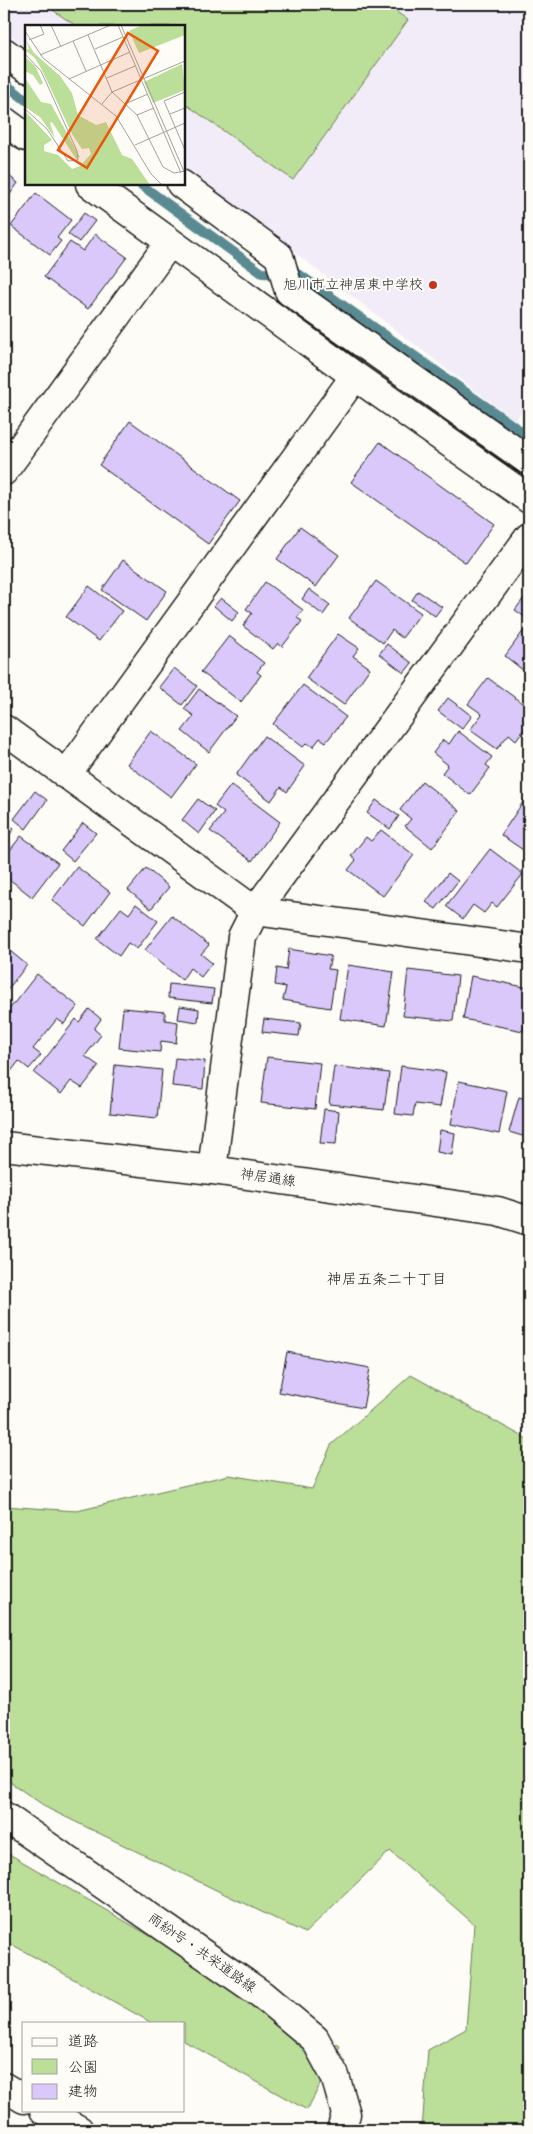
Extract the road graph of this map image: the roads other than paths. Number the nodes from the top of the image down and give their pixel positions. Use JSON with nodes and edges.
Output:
{"nodes":[{"id":1,"x":4,"y":52,"type":"edge"},
{"id":2,"x":25,"y":67,"type":"edge"},
{"id":3,"x":4,"y":121,"type":"edge"},
{"id":4,"x":25,"y":136,"type":"edge"},
{"id":5,"x":91,"y":185,"type":"edge"},
{"id":6,"x":182,"y":185,"type":"edge"},
{"id":7,"x":170,"y":242,"type":"junction"},
{"id":8,"x":355,"y":376,"type":"junction"},
{"id":9,"x":529,"y":461,"type":"edge"},
{"id":10,"x":4,"y":471,"type":"edge"},
{"id":11,"x":529,"y":499,"type":"edge"},
{"id":12,"x":529,"y":537,"type":"edge"},
{"id":13,"x":4,"y":729,"type":"edge"},
{"id":14,"x":66,"y":775,"type":"junction"},
{"id":15,"x":255,"y":911,"type":"junction"},
{"id":16,"x":529,"y":949,"type":"edge"},
{"id":17,"x":4,"y":1146,"type":"edge"},
{"id":18,"x":212,"y":1170,"type":"junction"},
{"id":19,"x":529,"y":1221,"type":"edge"},
{"id":20,"x":4,"y":1816,"type":"edge"},
{"id":21,"x":4,"y":2087,"type":"edge"},
{"id":22,"x":22,"y":2098,"type":"edge"},
{"id":23,"x":48,"y":2112,"type":"edge"},
{"id":24,"x":79,"y":2130,"type":"edge"},
{"id":25,"x":341,"y":2130,"type":"edge"}],
"edges":[{"from":1,"to":2,"type":"street"},
{"from":3,"to":4,"type":"street"},
{"from":5,"to":7,"type":"street"},
{"from":6,"to":9,"type":"street"},
{"from":7,"to":8,"type":"street"},
{"from":7,"to":10,"type":"street"},
{"from":8,"to":11,"type":"street"},
{"from":8,"to":14,"type":"street"},
{"from":12,"to":15,"type":"street"},
{"from":13,"to":14,"type":"street"},
{"from":14,"to":15,"type":"street"},
{"from":15,"to":16,"type":"street"},
{"from":15,"to":18,"type":"street"},
{"from":17,"to":18,"type":"street","name":"神居通線"},
{"from":18,"to":19,"type":"street","name":"神居通線"},
{"from":20,"to":25,"type":"street","name":"雨紛1号・共栄道路線"},
{"from":21,"to":22,"type":"street"},
{"from":23,"to":24,"type":"street"}]}
